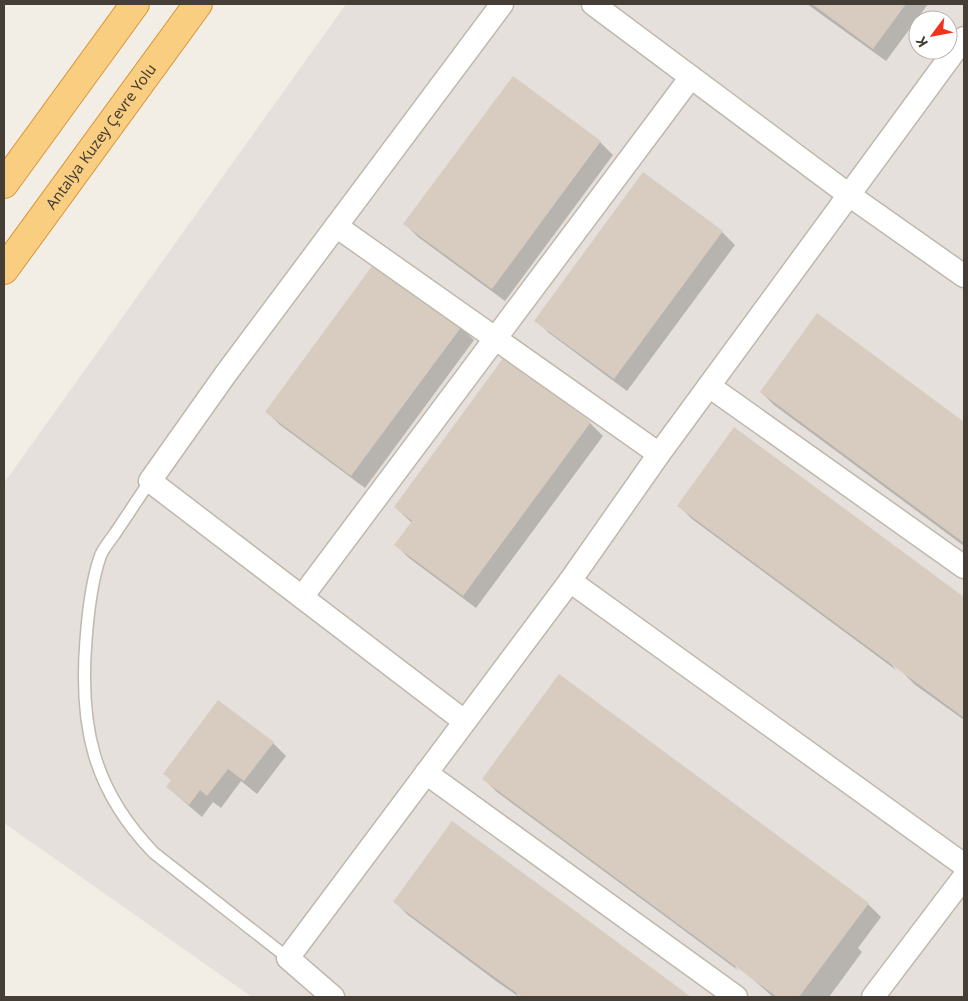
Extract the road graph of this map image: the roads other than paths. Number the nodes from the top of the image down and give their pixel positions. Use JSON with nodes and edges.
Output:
{"nodes":[{"id":1,"x":135,"y":4,"type":"edge"},
{"id":2,"x":198,"y":4,"type":"edge"},
{"id":3,"x":502,"y":4,"type":"edge"},
{"id":4,"x":594,"y":4,"type":"edge"},
{"id":5,"x":964,"y":38,"type":"edge"},
{"id":6,"x":691,"y":76,"type":"junction"},
{"id":7,"x":4,"y":184,"type":"edge"},
{"id":8,"x":849,"y":195,"type":"junction"},
{"id":9,"x":336,"y":226,"type":"junction"},
{"id":10,"x":4,"y":270,"type":"edge"},
{"id":11,"x":964,"y":276,"type":"edge"},
{"id":12,"x":495,"y":338,"type":"junction"},
{"id":13,"x":709,"y":386,"type":"junction"},
{"id":14,"x":659,"y":454,"type":"junction"},
{"id":15,"x":150,"y":481,"type":"junction"},
{"id":16,"x":964,"y":567,"type":"edge"},
{"id":17,"x":570,"y":581,"type":"junction"},
{"id":18,"x":302,"y":597,"type":"junction"},
{"id":19,"x":464,"y":721,"type":"junction"},
{"id":20,"x":426,"y":774,"type":"junction"},
{"id":21,"x":964,"y":865,"type":"edge"},
{"id":22,"x":964,"y":878,"type":"edge"},
{"id":23,"x":964,"y":908,"type":"edge"},
{"id":24,"x":288,"y":958,"type":"junction"},
{"id":25,"x":333,"y":997,"type":"edge"},
{"id":26,"x":736,"y":997,"type":"edge"},
{"id":27,"x":873,"y":997,"type":"edge"}],
"edges":[{"from":1,"to":7,"type":"highway"},
{"from":2,"to":10,"type":"highway","name":"Antalya Kuzey Çevre Yolu"},
{"from":3,"to":9,"type":"street"},
{"from":4,"to":6,"type":"street"},
{"from":5,"to":8,"type":"street"},
{"from":6,"to":8,"type":"street"},
{"from":6,"to":12,"type":"street"},
{"from":8,"to":11,"type":"street"},
{"from":8,"to":13,"type":"street"},
{"from":9,"to":12,"type":"street"},
{"from":9,"to":15,"type":"street"},
{"from":12,"to":14,"type":"street"},
{"from":12,"to":18,"type":"street"},
{"from":13,"to":14,"type":"street"},
{"from":13,"to":16,"type":"street"},
{"from":14,"to":17,"type":"street"},
{"from":15,"to":18,"type":"street"},
{"from":15,"to":24,"type":"lane"},
{"from":17,"to":19,"type":"street"},
{"from":17,"to":21,"type":"street"},
{"from":18,"to":19,"type":"street"},
{"from":19,"to":20,"type":"street"},
{"from":20,"to":24,"type":"street"},
{"from":20,"to":26,"type":"street"},
{"from":22,"to":23,"type":"street"},
{"from":22,"to":27,"type":"street"},
{"from":24,"to":25,"type":"street"}]}
